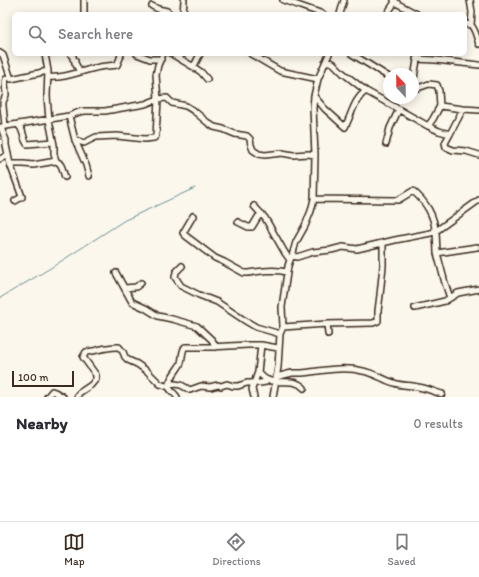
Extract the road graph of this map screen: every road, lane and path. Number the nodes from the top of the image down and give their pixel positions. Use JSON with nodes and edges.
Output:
{"nodes":[{"id":1,"x":84,"y":0,"type":"edge"},
{"id":2,"x":184,"y":0,"type":"edge"},
{"id":3,"x":283,"y":0,"type":"edge"},
{"id":4,"x":344,"y":0,"type":"edge"},
{"id":5,"x":470,"y":0,"type":"edge"},
{"id":6,"x":395,"y":1,"type":"edge"},
{"id":7,"x":152,"y":6,"type":"dead end"},
{"id":8,"x":84,"y":12,"type":"edge"},
{"id":9,"x":168,"y":12,"type":"edge"},
{"id":10,"x":183,"y":12,"type":"edge"},
{"id":11,"x":317,"y":12,"type":"edge"},
{"id":12,"x":341,"y":12,"type":"edge"},
{"id":13,"x":388,"y":12,"type":"edge"},
{"id":14,"x":413,"y":12,"type":"edge"},
{"id":15,"x":468,"y":25,"type":"edge"},
{"id":16,"x":479,"y":44,"type":"edge"},
{"id":17,"x":0,"y":53,"type":"edge"},
{"id":18,"x":45,"y":56,"type":"edge"},
{"id":19,"x":73,"y":56,"type":"edge"},
{"id":20,"x":120,"y":56,"type":"edge"},
{"id":21,"x":142,"y":56,"type":"edge"},
{"id":22,"x":162,"y":56,"type":"edge"},
{"id":23,"x":175,"y":56,"type":"edge"},
{"id":24,"x":199,"y":56,"type":"edge"},
{"id":25,"x":254,"y":56,"type":"edge"},
{"id":26,"x":327,"y":56,"type":"edge"},
{"id":27,"x":355,"y":56,"type":"edge"},
{"id":28,"x":417,"y":56,"type":"edge"},
{"id":29,"x":326,"y":61,"type":"junction"},
{"id":30,"x":192,"y":66,"type":"junction"},
{"id":31,"x":479,"y":66,"type":"edge"},
{"id":32,"x":415,"y":68,"type":"edge"},
{"id":33,"x":48,"y":71,"type":"junction"},
{"id":34,"x":80,"y":72,"type":"junction"},
{"id":35,"x":383,"y":73,"type":"edge"},
{"id":36,"x":48,"y":77,"type":"junction"},
{"id":37,"x":9,"y":79,"type":"junction"},
{"id":38,"x":207,"y":79,"type":"dead end"},
{"id":39,"x":318,"y":79,"type":"junction"},
{"id":40,"x":0,"y":80,"type":"edge"},
{"id":41,"x":419,"y":88,"type":"edge"},
{"id":42,"x":366,"y":91,"type":"junction"},
{"id":43,"x":314,"y":96,"type":"junction"},
{"id":44,"x":158,"y":99,"type":"junction"},
{"id":45,"x":440,"y":106,"type":"junction"},
{"id":46,"x":399,"y":109,"type":"junction"},
{"id":47,"x":463,"y":109,"type":"junction"},
{"id":48,"x":479,"y":110,"type":"edge"},
{"id":49,"x":69,"y":116,"type":"junction"},
{"id":50,"x":49,"y":120,"type":"junction"},
{"id":51,"x":18,"y":124,"type":"junction"},
{"id":52,"x":2,"y":126,"type":"edge"},
{"id":53,"x":428,"y":126,"type":"junction"},
{"id":54,"x":450,"y":134,"type":"junction"},
{"id":55,"x":2,"y":136,"type":"edge"},
{"id":56,"x":75,"y":140,"type":"junction"},
{"id":57,"x":0,"y":142,"type":"edge"},
{"id":58,"x":54,"y":142,"type":"junction"},
{"id":59,"x":386,"y":144,"type":"dead end"},
{"id":60,"x":6,"y":145,"type":"junction"},
{"id":61,"x":8,"y":154,"type":"junction"},
{"id":62,"x":479,"y":155,"type":"edge"},
{"id":63,"x":315,"y":156,"type":"junction"},
{"id":64,"x":0,"y":159,"type":"edge"},
{"id":65,"x":56,"y":160,"type":"junction"},
{"id":66,"x":10,"y":164,"type":"junction"},
{"id":67,"x":65,"y":176,"type":"dead end"},
{"id":68,"x":89,"y":176,"type":"dead end"},
{"id":69,"x":314,"y":199,"type":"junction"},
{"id":70,"x":479,"y":200,"type":"edge"},
{"id":71,"x":15,"y":201,"type":"dead end"},
{"id":72,"x":254,"y":206,"type":"dead end"},
{"id":73,"x":262,"y":214,"type":"junction"},
{"id":74,"x":193,"y":216,"type":"dead end"},
{"id":75,"x":238,"y":222,"type":"dead end"},
{"id":76,"x":436,"y":232,"type":"junction"},
{"id":77,"x":383,"y":243,"type":"junction"},
{"id":78,"x":477,"y":247,"type":"dead end"},
{"id":79,"x":437,"y":253,"type":"junction"},
{"id":80,"x":291,"y":258,"type":"junction"},
{"id":81,"x":182,"y":266,"type":"dead end"},
{"id":82,"x":287,"y":272,"type":"junction"},
{"id":83,"x":116,"y":273,"type":"dead end"},
{"id":84,"x":141,"y":283,"type":"dead end"},
{"id":85,"x":125,"y":288,"type":"junction"},
{"id":86,"x":479,"y":289,"type":"edge"},
{"id":87,"x":450,"y":298,"type":"junction"},
{"id":88,"x":416,"y":308,"type":"dead end"},
{"id":89,"x":327,"y":324,"type":"junction"},
{"id":90,"x":283,"y":327,"type":"junction"},
{"id":91,"x":280,"y":334,"type":"junction"},
{"id":92,"x":328,"y":334,"type":"dead end"},
{"id":93,"x":261,"y":345,"type":"junction"},
{"id":94,"x":216,"y":347,"type":"junction"},
{"id":95,"x":278,"y":348,"type":"junction"},
{"id":96,"x":258,"y":372,"type":"junction"},
{"id":97,"x":267,"y":380,"type":"junction"},
{"id":98,"x":276,"y":380,"type":"junction"},
{"id":99,"x":254,"y":383,"type":"junction"},
{"id":100,"x":169,"y":385,"type":"junction"},
{"id":101,"x":304,"y":388,"type":"dead end"},
{"id":102,"x":442,"y":394,"type":"dead end"},
{"id":103,"x":47,"y":397,"type":"edge"},
{"id":104,"x":63,"y":397,"type":"edge"},
{"id":105,"x":77,"y":397,"type":"edge"},
{"id":106,"x":177,"y":397,"type":"edge"},
{"id":107,"x":254,"y":397,"type":"edge"},
{"id":108,"x":273,"y":397,"type":"edge"}],
"edges":[{"from":1,"to":8,"type":"street"},
{"from":2,"to":10,"type":"street"},
{"from":3,"to":11,"type":"street"},
{"from":4,"to":12,"type":"street"},
{"from":5,"to":15,"type":"street"},
{"from":6,"to":13,"type":"street"},
{"from":6,"to":14,"type":"street"},
{"from":7,"to":9,"type":"street"},
{"from":15,"to":16,"type":"street"},
{"from":17,"to":37,"type":"street"},
{"from":18,"to":33,"type":"street"},
{"from":19,"to":34,"type":"street"},
{"from":20,"to":34,"type":"street"},
{"from":21,"to":22,"type":"street"},
{"from":22,"to":44,"type":"street"},
{"from":23,"to":30,"type":"street"},
{"from":24,"to":30,"type":"street"},
{"from":25,"to":39,"type":"street"},
{"from":26,"to":29,"type":"street"},
{"from":27,"to":35,"type":"street"},
{"from":28,"to":31,"type":"street"},
{"from":28,"to":32,"type":"street"},
{"from":29,"to":39,"type":"street"},
{"from":29,"to":42,"type":"street"},
{"from":30,"to":38,"type":"street"},
{"from":33,"to":36,"type":"street"},
{"from":33,"to":37,"type":"street"},
{"from":34,"to":36,"type":"street"},
{"from":36,"to":50,"type":"street"},
{"from":37,"to":40,"type":"street"},
{"from":37,"to":52,"type":"street"},
{"from":39,"to":43,"type":"street"},
{"from":41,"to":45,"type":"street"},
{"from":42,"to":43,"type":"street"},
{"from":42,"to":46,"type":"street"},
{"from":43,"to":63,"type":"street"},
{"from":44,"to":49,"type":"street"},
{"from":44,"to":56,"type":"street"},
{"from":44,"to":63,"type":"street"},
{"from":45,"to":47,"type":"street"},
{"from":45,"to":53,"type":"street"},
{"from":46,"to":53,"type":"street"},
{"from":46,"to":59,"type":"street"},
{"from":47,"to":48,"type":"street"},
{"from":47,"to":54,"type":"street"},
{"from":49,"to":50,"type":"street"},
{"from":49,"to":56,"type":"street"},
{"from":50,"to":51,"type":"street"},
{"from":50,"to":58,"type":"street"},
{"from":51,"to":52,"type":"street"},
{"from":51,"to":58,"type":"street"},
{"from":52,"to":55,"type":"street"},
{"from":53,"to":54,"type":"street"},
{"from":54,"to":62,"type":"street"},
{"from":55,"to":60,"type":"street"},
{"from":56,"to":68,"type":"street"},
{"from":57,"to":60,"type":"street"},
{"from":58,"to":65,"type":"street"},
{"from":60,"to":61,"type":"street"},
{"from":61,"to":64,"type":"street"},
{"from":61,"to":66,"type":"street"},
{"from":63,"to":69,"type":"street"},
{"from":65,"to":66,"type":"street"},
{"from":65,"to":67,"type":"street"},
{"from":66,"to":71,"type":"street"},
{"from":69,"to":76,"type":"street"},
{"from":69,"to":80,"type":"street"},
{"from":70,"to":76,"type":"street"},
{"from":72,"to":73,"type":"street"},
{"from":73,"to":75,"type":"street"},
{"from":73,"to":80,"type":"street"},
{"from":74,"to":82,"type":"street"},
{"from":76,"to":77,"type":"street"},
{"from":76,"to":79,"type":"street"},
{"from":77,"to":80,"type":"street"},
{"from":77,"to":89,"type":"street"},
{"from":78,"to":79,"type":"street"},
{"from":79,"to":87,"type":"street"},
{"from":80,"to":82,"type":"street"},
{"from":81,"to":91,"type":"street"},
{"from":82,"to":90,"type":"street"},
{"from":83,"to":85,"type":"street"},
{"from":84,"to":85,"type":"street"},
{"from":85,"to":94,"type":"street"},
{"from":86,"to":87,"type":"street"},
{"from":87,"to":88,"type":"street"},
{"from":89,"to":90,"type":"street"},
{"from":89,"to":92,"type":"street"},
{"from":90,"to":91,"type":"street"},
{"from":91,"to":95,"type":"street"},
{"from":93,"to":94,"type":"street"},
{"from":93,"to":95,"type":"street"},
{"from":93,"to":96,"type":"street"},
{"from":94,"to":100,"type":"street"},
{"from":95,"to":98,"type":"street"},
{"from":96,"to":97,"type":"street"},
{"from":96,"to":99,"type":"street"},
{"from":97,"to":98,"type":"street"},
{"from":97,"to":99,"type":"street"},
{"from":98,"to":101,"type":"street"},
{"from":98,"to":102,"type":"street"},
{"from":98,"to":108,"type":"street"},
{"from":99,"to":100,"type":"street"},
{"from":99,"to":107,"type":"street"},
{"from":100,"to":105,"type":"street"},
{"from":100,"to":106,"type":"street"},
{"from":103,"to":104,"type":"street"}]}
